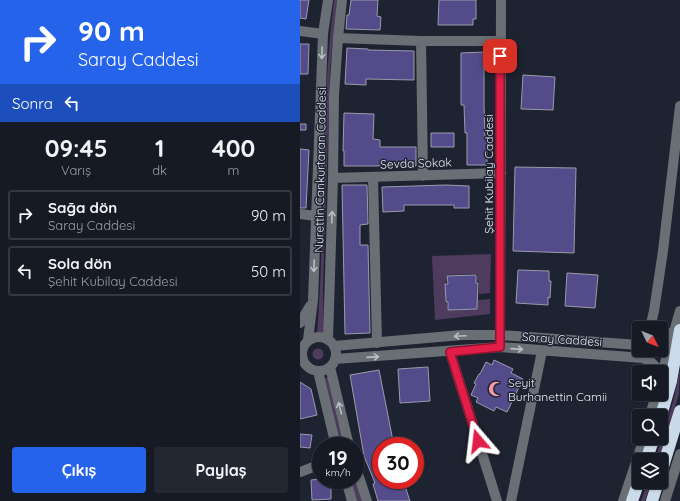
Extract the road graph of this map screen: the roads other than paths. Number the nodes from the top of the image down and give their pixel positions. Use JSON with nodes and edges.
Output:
{"nodes":[{"id":1,"x":328,"y":0,"type":"edge"},
{"id":2,"x":342,"y":0,"type":"edge"},
{"id":3,"x":501,"y":0,"type":"edge"},
{"id":4,"x":300,"y":31,"type":"edge"},
{"id":5,"x":323,"y":34,"type":"junction"},
{"id":6,"x":338,"y":38,"type":"junction"},
{"id":7,"x":421,"y":41,"type":"junction"},
{"id":8,"x":500,"y":41,"type":"junction"},
{"id":9,"x":680,"y":106,"type":"edge"},
{"id":10,"x":501,"y":173,"type":"junction"},
{"id":11,"x":422,"y":176,"type":"junction"},
{"id":12,"x":373,"y":177,"type":"junction"},
{"id":13,"x":333,"y":178,"type":"junction"},
{"id":14,"x":300,"y":214,"type":"edge"},
{"id":15,"x":316,"y":216,"type":"junction"},
{"id":16,"x":313,"y":300,"type":"junction"},
{"id":17,"x":680,"y":311,"type":"edge"},
{"id":18,"x":301,"y":318,"type":"edge"},
{"id":19,"x":652,"y":321,"type":"edge"},
{"id":20,"x":677,"y":331,"type":"edge"},
{"id":21,"x":500,"y":335,"type":"junction"},
{"id":22,"x":668,"y":336,"type":"edge"},
{"id":23,"x":308,"y":340,"type":"junction"},
{"id":24,"x":331,"y":343,"type":"junction"},
{"id":25,"x":377,"y":343,"type":"junction"},
{"id":26,"x":632,"y":344,"type":"edge"},
{"id":27,"x":500,"y":347,"type":"junction"},
{"id":28,"x":301,"y":350,"type":"edge"},
{"id":29,"x":542,"y":351,"type":"junction"},
{"id":30,"x":450,"y":352,"type":"junction"},
{"id":31,"x":332,"y":363,"type":"junction"},
{"id":32,"x":654,"y":365,"type":"edge"},
{"id":33,"x":665,"y":365,"type":"edge"},
{"id":34,"x":309,"y":369,"type":"edge"},
{"id":35,"x":668,"y":379,"type":"edge"},
{"id":36,"x":680,"y":411,"type":"edge"},
{"id":37,"x":333,"y":437,"type":"edge"},
{"id":38,"x":347,"y":437,"type":"edge"},
{"id":39,"x":642,"y":445,"type":"edge"},
{"id":40,"x":667,"y":453,"type":"edge"},
{"id":41,"x":680,"y":454,"type":"edge"},
{"id":42,"x":312,"y":467,"type":"edge"},
{"id":43,"x":300,"y":472,"type":"edge"},
{"id":44,"x":349,"y":489,"type":"edge"},
{"id":45,"x":363,"y":489,"type":"edge"},
{"id":46,"x":636,"y":489,"type":"edge"},
{"id":47,"x":656,"y":489,"type":"edge"},
{"id":48,"x":352,"y":501,"type":"edge"},
{"id":49,"x":367,"y":501,"type":"edge"},
{"id":50,"x":497,"y":501,"type":"edge"},
{"id":51,"x":511,"y":501,"type":"edge"},
{"id":52,"x":623,"y":501,"type":"edge"},
{"id":53,"x":632,"y":501,"type":"edge"},
{"id":54,"x":652,"y":501,"type":"edge"},
{"id":55,"x":665,"y":501,"type":"edge"}],
"edges":[{"from":1,"to":5,"type":"street","name":"Nurettin Cankurtaran Caddesi"},
{"from":2,"to":6,"type":"street","name":"Nurettin Cankurtaran Caddesi"},
{"from":3,"to":8,"type":"street","name":"Şehit Kubilay Caddesi"},
{"from":4,"to":5,"type":"street"},
{"from":5,"to":15,"type":"street","name":"Nurettin Cankurtaran Caddesi","one_way":true},
{"from":6,"to":7,"type":"street"},
{"from":6,"to":13,"type":"street","name":"Nurettin Cankurtaran Caddesi"},
{"from":7,"to":8,"type":"street"},
{"from":7,"to":11,"type":"street"},
{"from":8,"to":10,"type":"street","name":"Şehit Kubilay Caddesi"},
{"from":9,"to":19,"type":"street"},
{"from":10,"to":11,"type":"street","name":"Sevda Sokak"},
{"from":10,"to":21,"type":"street","name":"Şehit Kubilay Caddesi"},
{"from":11,"to":12,"type":"street","name":"Sevda Sokak"},
{"from":12,"to":13,"type":"street","name":"Sevda Sokak"},
{"from":12,"to":25,"type":"street"},
{"from":24,"to":13,"type":"street","name":"Nurettin Cankurtaran Caddesi","one_way":true},
{"from":14,"to":15,"type":"street"},
{"from":15,"to":16,"type":"street","name":"Nurettin Cankurtaran Caddesi","one_way":true},
{"from":16,"to":18,"type":"street"},
{"from":16,"to":23,"type":"street","name":"Nurettin Cankurtaran Caddesi"},
{"from":17,"to":20,"type":"street"},
{"from":20,"to":22,"type":"street"},
{"from":20,"to":33,"type":"street"},
{"from":20,"to":35,"type":"highway"},
{"from":21,"to":25,"type":"street","name":"Saray Caddesi","one_way":true},
{"from":21,"to":26,"type":"street","name":"Saray Caddesi"},
{"from":21,"to":27,"type":"street","name":"Şehit Kubilay Caddesi"},
{"from":23,"to":24,"type":"street"},
{"from":23,"to":28,"type":"street"},
{"from":24,"to":25,"type":"street","name":"Saray Caddesi"},
{"from":24,"to":31,"type":"street"},
{"from":27,"to":29,"type":"street","name":"Saray Caddesi","one_way":true},
{"from":27,"to":30,"type":"street","name":"Saray Caddesi"},
{"from":28,"to":34,"type":"street"},
{"from":29,"to":32,"type":"street","name":"Saray Caddesi"},
{"from":29,"to":51,"type":"street"},
{"from":31,"to":30,"type":"street","name":"Saray Caddesi","one_way":true},
{"from":30,"to":50,"type":"street"},
{"from":31,"to":34,"type":"street"},
{"from":38,"to":31,"type":"street","one_way":true},
{"from":34,"to":37,"type":"street"},
{"from":36,"to":40,"type":"highway"},
{"from":39,"to":52,"type":"street"},
{"from":41,"to":55,"type":"street"},
{"from":42,"to":43,"type":"street"},
{"from":44,"to":48,"type":"street"},
{"from":45,"to":49,"type":"street"},
{"from":46,"to":53,"type":"highway"},
{"from":47,"to":54,"type":"highway"}]}
